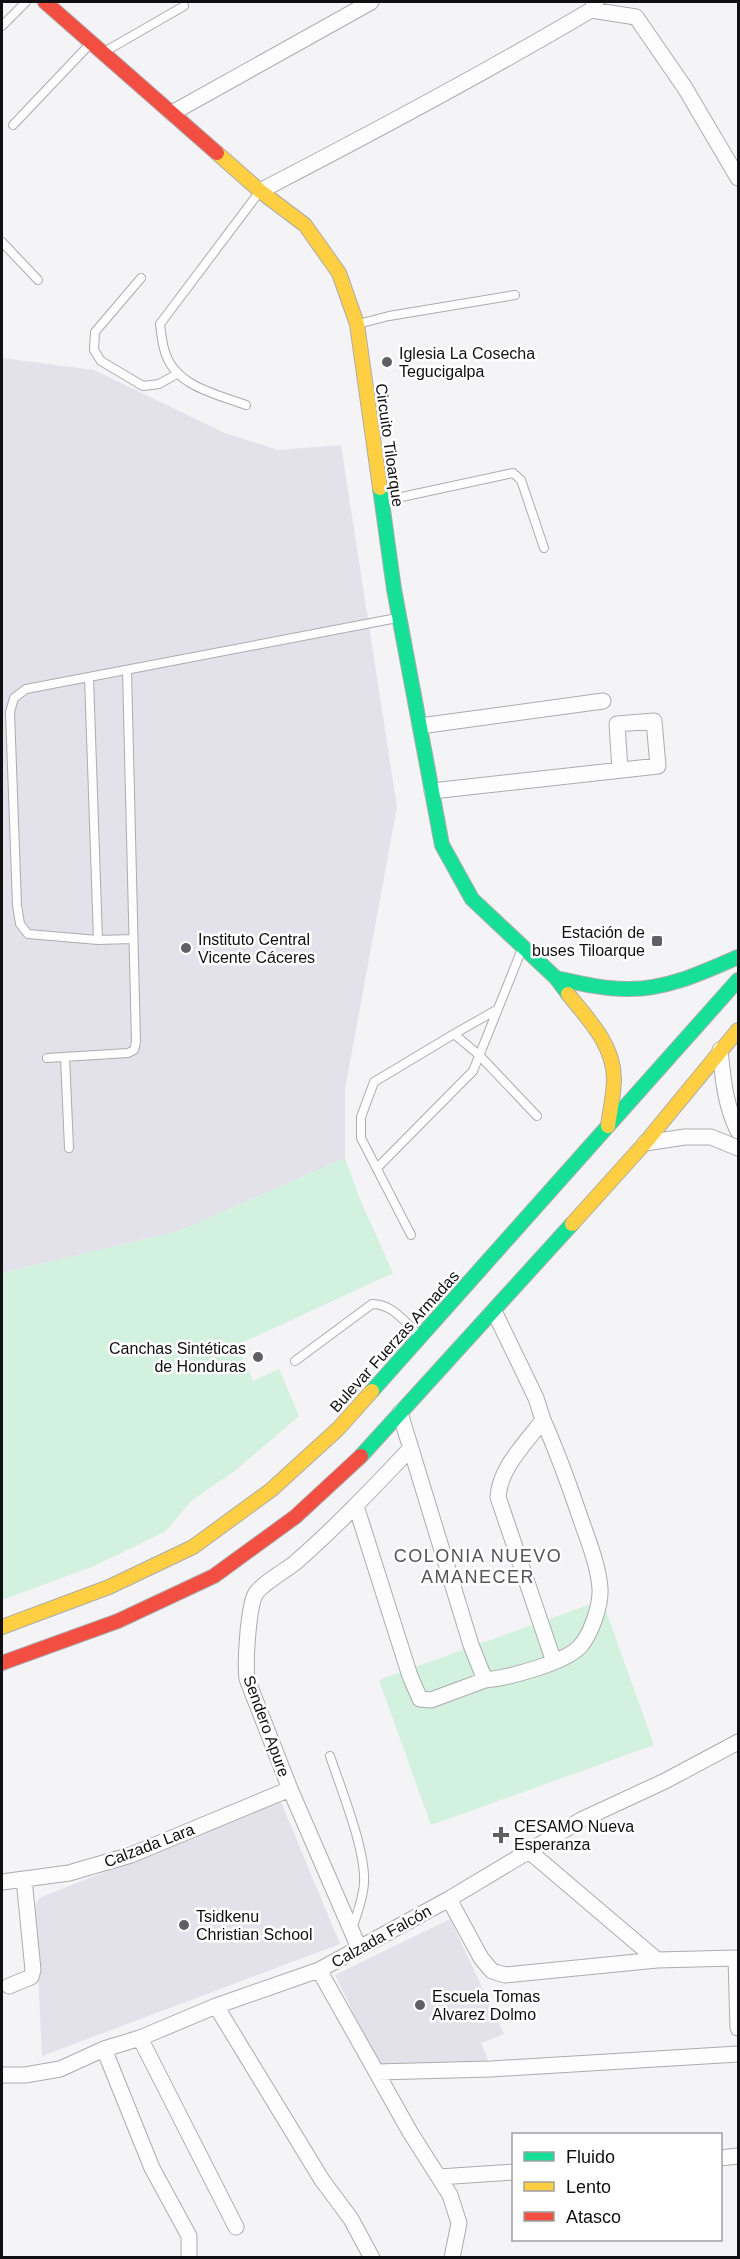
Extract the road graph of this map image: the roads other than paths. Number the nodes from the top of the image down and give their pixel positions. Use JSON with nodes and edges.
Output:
{"nodes":[{"id":1,"x":26,"y":2,"type":"edge"},
{"id":2,"x":45,"y":2,"type":"edge"},
{"id":3,"x":371,"y":2,"type":"edge"},
{"id":4,"x":628,"y":2,"type":"edge"},
{"id":5,"x":184,"y":6,"type":"dead end"},
{"id":6,"x":593,"y":6,"type":"edge"},
{"id":7,"x":636,"y":17,"type":"junction"},
{"id":8,"x":2,"y":26,"type":"edge"},
{"id":9,"x":91,"y":42,"type":"junction"},
{"id":10,"x":103,"y":53,"type":"junction"},
{"id":11,"x":172,"y":113,"type":"junction"},
{"id":12,"x":13,"y":125,"type":"dead end"},
{"id":13,"x":738,"y":178,"type":"edge"},
{"id":14,"x":260,"y":191,"type":"junction"},
{"id":15,"x":2,"y":242,"type":"edge"},
{"id":16,"x":141,"y":278,"type":"dead end"},
{"id":17,"x":38,"y":280,"type":"dead end"},
{"id":18,"x":515,"y":295,"type":"dead end"},
{"id":19,"x":357,"y":324,"type":"junction"},
{"id":20,"x":177,"y":374,"type":"junction"},
{"id":21,"x":246,"y":405,"type":"dead end"},
{"id":22,"x":382,"y":501,"type":"junction"},
{"id":23,"x":544,"y":548,"type":"dead end"},
{"id":24,"x":399,"y":617,"type":"junction"},
{"id":25,"x":127,"y":670,"type":"junction"},
{"id":26,"x":89,"y":677,"type":"junction"},
{"id":27,"x":603,"y":701,"type":"dead end"},
{"id":28,"x":420,"y":726,"type":"junction"},
{"id":29,"x":620,"y":770,"type":"dead end"},
{"id":30,"x":432,"y":791,"type":"junction"},
{"id":31,"x":133,"y":939,"type":"junction"},
{"id":32,"x":98,"y":940,"type":"junction"},
{"id":33,"x":523,"y":947,"type":"junction"},
{"id":34,"x":738,"y":957,"type":"edge"},
{"id":35,"x":556,"y":978,"type":"junction"},
{"id":36,"x":738,"y":980,"type":"edge"},
{"id":37,"x":498,"y":1009,"type":"junction"},
{"id":38,"x":738,"y":1030,"type":"edge"},
{"id":39,"x":454,"y":1035,"type":"junction"},
{"id":40,"x":720,"y":1050,"type":"junction"},
{"id":41,"x":479,"y":1055,"type":"junction"},
{"id":42,"x":65,"y":1057,"type":"junction"},
{"id":43,"x":47,"y":1058,"type":"dead end"},
{"id":44,"x":537,"y":1116,"type":"dead end"},
{"id":45,"x":608,"y":1126,"type":"junction"},
{"id":46,"x":738,"y":1131,"type":"edge"},
{"id":47,"x":645,"y":1143,"type":"junction"},
{"id":48,"x":69,"y":1148,"type":"dead end"},
{"id":49,"x":738,"y":1148,"type":"edge"},
{"id":50,"x":376,"y":1168,"type":"junction"},
{"id":51,"x":411,"y":1235,"type":"dead end"},
{"id":52,"x":494,"y":1311,"type":"junction"},
{"id":53,"x":420,"y":1336,"type":"junction"},
{"id":54,"x":295,"y":1361,"type":"dead end"},
{"id":55,"x":400,"y":1413,"type":"junction"},
{"id":56,"x":543,"y":1420,"type":"junction"},
{"id":57,"x":410,"y":1449,"type":"junction"},
{"id":58,"x":356,"y":1506,"type":"junction"},
{"id":59,"x":2,"y":1627,"type":"edge"},
{"id":60,"x":554,"y":1662,"type":"junction"},
{"id":61,"x":2,"y":1663,"type":"edge"},
{"id":62,"x":485,"y":1680,"type":"junction"},
{"id":63,"x":738,"y":1742,"type":"edge"},
{"id":64,"x":330,"y":1756,"type":"dead end"},
{"id":65,"x":290,"y":1789,"type":"junction"},
{"id":66,"x":530,"y":1851,"type":"junction"},
{"id":67,"x":24,"y":1880,"type":"junction"},
{"id":68,"x":2,"y":1882,"type":"edge"},
{"id":69,"x":449,"y":1899,"type":"junction"},
{"id":70,"x":352,"y":1930,"type":"junction"},
{"id":71,"x":359,"y":1948,"type":"junction"},
{"id":72,"x":657,"y":1960,"type":"junction"},
{"id":73,"x":319,"y":1970,"type":"junction"},
{"id":74,"x":9,"y":1986,"type":"dead end"},
{"id":75,"x":216,"y":2006,"type":"junction"},
{"id":76,"x":738,"y":2028,"type":"edge"},
{"id":77,"x":140,"y":2038,"type":"junction"},
{"id":78,"x":104,"y":2049,"type":"junction"},
{"id":79,"x":738,"y":2054,"type":"edge"},
{"id":80,"x":376,"y":2072,"type":"junction"},
{"id":81,"x":2,"y":2075,"type":"edge"},
{"id":82,"x":738,"y":2157,"type":"edge"},
{"id":83,"x":722,"y":2158,"type":"edge"},
{"id":84,"x":512,"y":2172,"type":"edge"},
{"id":85,"x":440,"y":2176,"type":"junction"},
{"id":86,"x":236,"y":2227,"type":"dead end"},
{"id":87,"x":189,"y":2258,"type":"edge"},
{"id":88,"x":372,"y":2258,"type":"edge"},
{"id":89,"x":452,"y":2258,"type":"edge"}],
"edges":[{"from":1,"to":8,"type":"lane"},
{"from":2,"to":9,"type":"main road","name":"Circuito Tiloarque"},
{"from":3,"to":11,"type":"street"},
{"from":4,"to":7,"type":"street"},
{"from":5,"to":10,"type":"lane"},
{"from":6,"to":7,"type":"street"},
{"from":6,"to":14,"type":"street"},
{"from":7,"to":13,"type":"street"},
{"from":9,"to":10,"type":"main road","name":"Circuito Tiloarque"},
{"from":9,"to":12,"type":"lane"},
{"from":10,"to":11,"type":"main road","name":"Circuito Tiloarque"},
{"from":11,"to":14,"type":"main road","name":"Circuito Tiloarque"},
{"from":14,"to":19,"type":"main road","name":"Circuito Tiloarque"},
{"from":14,"to":20,"type":"lane"},
{"from":15,"to":17,"type":"lane"},
{"from":16,"to":20,"type":"lane"},
{"from":18,"to":19,"type":"lane"},
{"from":19,"to":22,"type":"main road","name":"Circuito Tiloarque"},
{"from":20,"to":21,"type":"lane"},
{"from":22,"to":23,"type":"lane"},
{"from":22,"to":24,"type":"main road","name":"Circuito Tiloarque"},
{"from":24,"to":25,"type":"lane"},
{"from":24,"to":28,"type":"main road","name":"Circuito Tiloarque"},
{"from":25,"to":26,"type":"lane"},
{"from":25,"to":31,"type":"lane"},
{"from":26,"to":32,"type":"lane"},
{"from":26,"to":32,"type":"lane"},
{"from":27,"to":28,"type":"street"},
{"from":28,"to":30,"type":"main road","name":"Circuito Tiloarque"},
{"from":29,"to":30,"type":"street"},
{"from":30,"to":33,"type":"main road","name":"Circuito Tiloarque"},
{"from":31,"to":32,"type":"lane"},
{"from":31,"to":42,"type":"lane"},
{"from":33,"to":35,"type":"main road","name":"Circuito Tiloarque"},
{"from":33,"to":37,"type":"lane"},
{"from":34,"to":35,"type":"main road"},
{"from":35,"to":45,"type":"main road","name":"Circuito Tiloarque"},
{"from":36,"to":45,"type":"main road","name":"Bulevar Fuerzas Armadas"},
{"from":37,"to":39,"type":"lane"},
{"from":37,"to":41,"type":"lane"},
{"from":38,"to":40,"type":"main road"},
{"from":39,"to":41,"type":"lane"},
{"from":39,"to":50,"type":"lane"},
{"from":40,"to":46,"type":"street"},
{"from":40,"to":47,"type":"main road"},
{"from":41,"to":44,"type":"lane"},
{"from":41,"to":50,"type":"lane"},
{"from":42,"to":43,"type":"lane"},
{"from":42,"to":48,"type":"lane"},
{"from":45,"to":53,"type":"main road","name":"Bulevar Fuerzas Armadas"},
{"from":47,"to":49,"type":"street"},
{"from":47,"to":52,"type":"main road"},
{"from":50,"to":51,"type":"lane"},
{"from":52,"to":55,"type":"main road"},
{"from":52,"to":56,"type":"street"},
{"from":53,"to":54,"type":"lane"},
{"from":53,"to":59,"type":"main road","name":"Bulevar Fuerzas Armadas"},
{"from":55,"to":57,"type":"street"},
{"from":55,"to":61,"type":"main road"},
{"from":56,"to":60,"type":"street"},
{"from":56,"to":60,"type":"street"},
{"from":57,"to":58,"type":"street","name":"Sendero Apure"},
{"from":57,"to":62,"type":"street"},
{"from":58,"to":62,"type":"street"},
{"from":58,"to":65,"type":"street","name":"Sendero Apure"},
{"from":60,"to":62,"type":"street"},
{"from":63,"to":66,"type":"street","name":"Calzada Falcón"},
{"from":64,"to":70,"type":"lane"},
{"from":65,"to":67,"type":"street","name":"Calzada Lara"},
{"from":65,"to":70,"type":"street","name":"Sendero Apure"},
{"from":66,"to":69,"type":"street","name":"Calzada Falcón"},
{"from":66,"to":72,"type":"street"},
{"from":67,"to":68,"type":"street","name":"Calzada Lara"},
{"from":67,"to":74,"type":"street"},
{"from":69,"to":71,"type":"street","name":"Calzada Falcón"},
{"from":69,"to":72,"type":"street"},
{"from":70,"to":71,"type":"street","name":"Sendero Apure"},
{"from":71,"to":73,"type":"street","name":"Calzada Falcón"},
{"from":72,"to":76,"type":"street"},
{"from":73,"to":75,"type":"street","name":"Calzada Falcón"},
{"from":73,"to":80,"type":"street"},
{"from":75,"to":77,"type":"street","name":"Calzada Falcón"},
{"from":75,"to":88,"type":"street"},
{"from":77,"to":78,"type":"street","name":"Calzada Falcón"},
{"from":77,"to":86,"type":"street"},
{"from":78,"to":81,"type":"street","name":"Calzada Falcón"},
{"from":78,"to":87,"type":"street"},
{"from":79,"to":80,"type":"street"},
{"from":80,"to":85,"type":"street"},
{"from":82,"to":83,"type":"street"},
{"from":84,"to":85,"type":"street"},
{"from":85,"to":89,"type":"street"}]}
